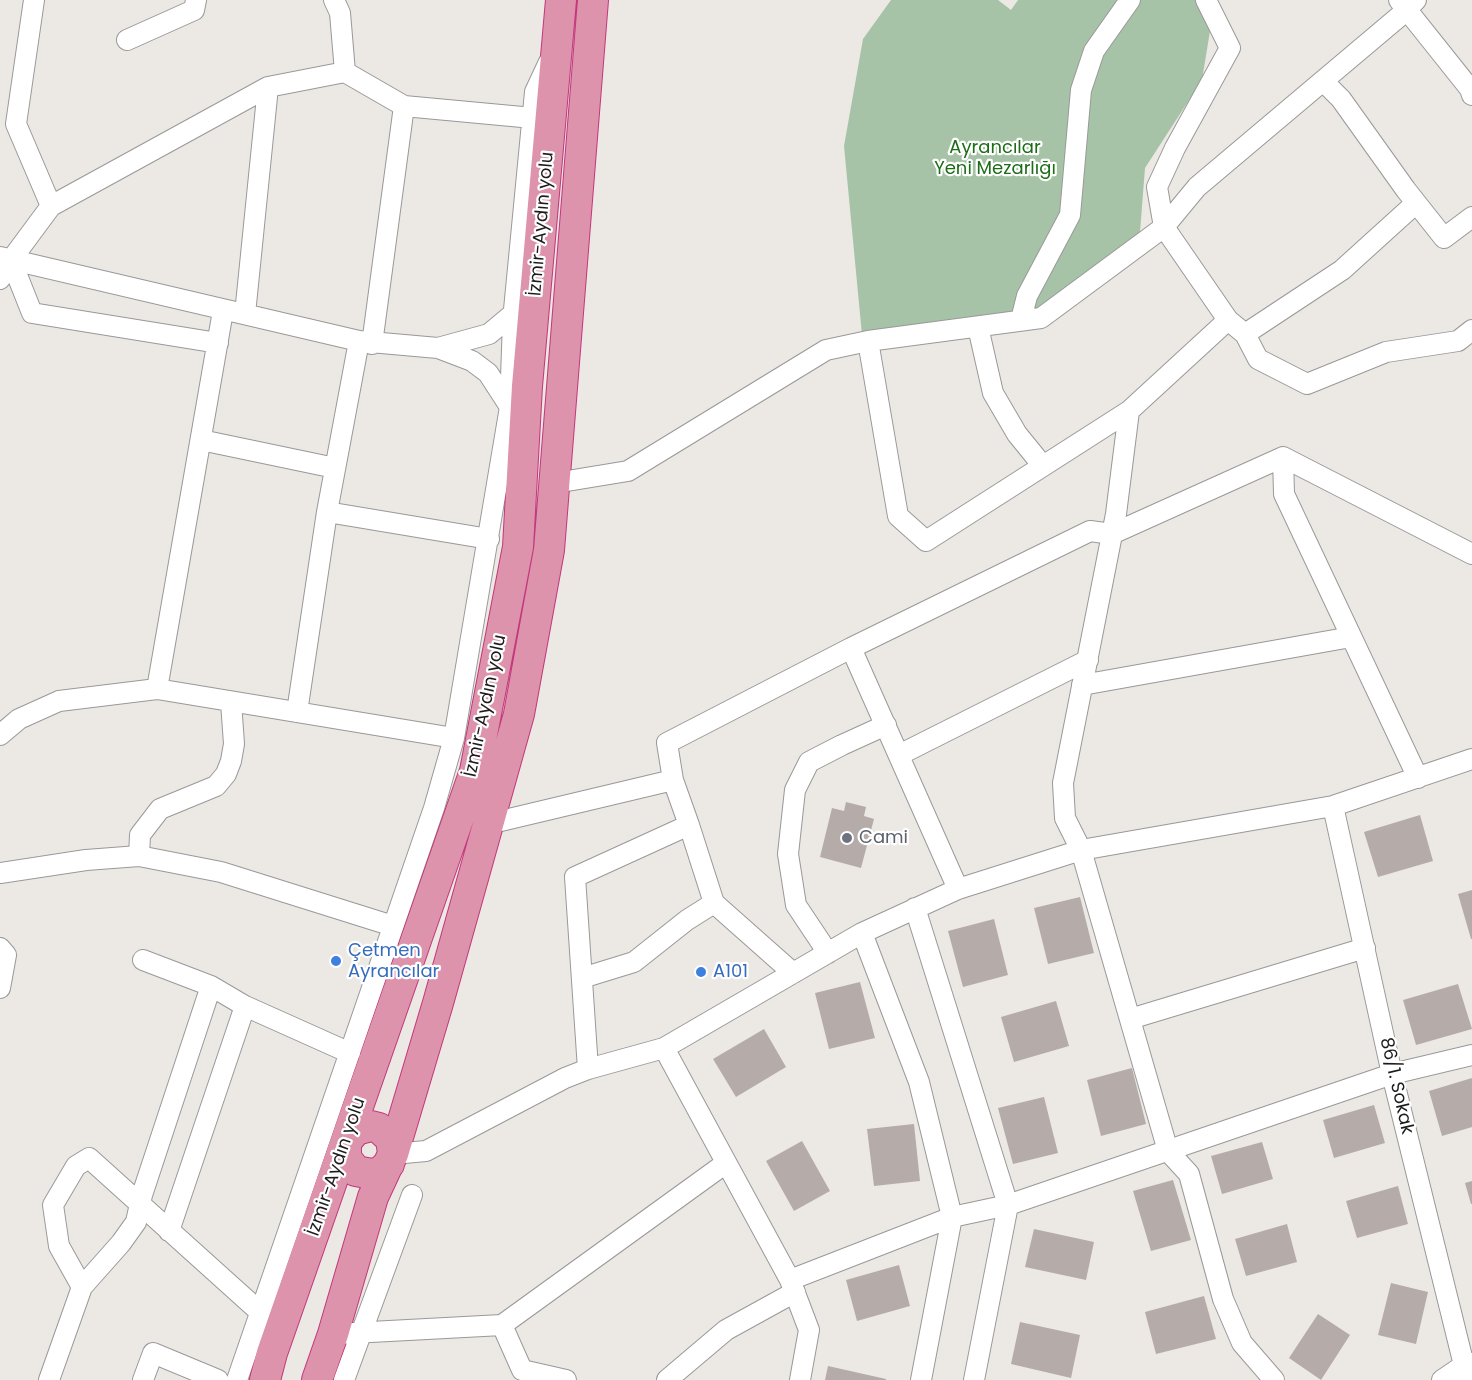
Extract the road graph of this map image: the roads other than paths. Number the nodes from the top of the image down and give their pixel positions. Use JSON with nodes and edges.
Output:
{"nodes":[{"id":1,"x":34,"y":0,"type":"edge"},
{"id":2,"x":196,"y":0,"type":"edge"},
{"id":3,"x":333,"y":0,"type":"edge"},
{"id":4,"x":561,"y":0,"type":"edge"},
{"id":5,"x":593,"y":0,"type":"edge"},
{"id":6,"x":1130,"y":0,"type":"edge"},
{"id":7,"x":1206,"y":0,"type":"edge"},
{"id":8,"x":1407,"y":3,"type":"edge"},
{"id":9,"x":127,"y":40,"type":"dead end"},
{"id":10,"x":558,"y":41,"type":"junction"},
{"id":11,"x":345,"y":72,"type":"junction"},
{"id":12,"x":1323,"y":81,"type":"junction"},
{"id":13,"x":268,"y":87,"type":"junction"},
{"id":14,"x":1472,"y":95,"type":"edge"},
{"id":15,"x":404,"y":106,"type":"junction"},
{"id":16,"x":533,"y":118,"type":"junction"},
{"id":17,"x":1416,"y":203,"type":"junction"},
{"id":18,"x":51,"y":206,"type":"junction"},
{"id":19,"x":1472,"y":217,"type":"edge"},
{"id":20,"x":1164,"y":227,"type":"junction"},
{"id":21,"x":5,"y":259,"type":"edge"},
{"id":22,"x":0,"y":279,"type":"edge"},
{"id":23,"x":223,"y":311,"type":"junction"},
{"id":24,"x":245,"y":314,"type":"junction"},
{"id":25,"x":513,"y":314,"type":"junction"},
{"id":26,"x":1021,"y":320,"type":"junction"},
{"id":27,"x":1228,"y":320,"type":"junction"},
{"id":28,"x":978,"y":327,"type":"junction"},
{"id":29,"x":1472,"y":330,"type":"edge"},
{"id":30,"x":1245,"y":334,"type":"junction"},
{"id":31,"x":868,"y":341,"type":"junction"},
{"id":32,"x":365,"y":342,"type":"junction"},
{"id":33,"x":218,"y":343,"type":"junction"},
{"id":34,"x":438,"y":348,"type":"junction"},
{"id":35,"x":519,"y":397,"type":"junction"},
{"id":36,"x":1129,"y":411,"type":"junction"},
{"id":37,"x":201,"y":440,"type":"junction"},
{"id":38,"x":1283,"y":457,"type":"junction"},
{"id":39,"x":1043,"y":466,"type":"junction"},
{"id":40,"x":335,"y":468,"type":"junction"},
{"id":41,"x":555,"y":483,"type":"junction"},
{"id":42,"x":327,"y":512,"type":"junction"},
{"id":43,"x":1112,"y":534,"type":"junction"},
{"id":44,"x":489,"y":539,"type":"junction"},
{"id":45,"x":1472,"y":554,"type":"edge"},
{"id":46,"x":1351,"y":637,"type":"junction"},
{"id":47,"x":851,"y":648,"type":"junction"},
{"id":48,"x":1088,"y":660,"type":"junction"},
{"id":49,"x":1082,"y":685,"type":"junction"},
{"id":50,"x":157,"y":689,"type":"junction"},
{"id":51,"x":231,"y":702,"type":"junction"},
{"id":52,"x":297,"y":712,"type":"junction"},
{"id":53,"x":886,"y":725,"type":"junction"},
{"id":54,"x":0,"y":735,"type":"edge"},
{"id":55,"x":454,"y":738,"type":"junction"},
{"id":56,"x":899,"y":755,"type":"junction"},
{"id":57,"x":1472,"y":759,"type":"edge"},
{"id":58,"x":1418,"y":777,"type":"junction"},
{"id":59,"x":673,"y":780,"type":"junction"},
{"id":60,"x":1333,"y":806,"type":"junction"},
{"id":61,"x":488,"y":824,"type":"junction"},
{"id":62,"x":689,"y":825,"type":"junction"},
{"id":63,"x":1081,"y":850,"type":"junction"},
{"id":64,"x":139,"y":856,"type":"junction"},
{"id":65,"x":0,"y":873,"type":"edge"},
{"id":66,"x":958,"y":889,"type":"junction"},
{"id":67,"x":714,"y":903,"type":"junction"},
{"id":68,"x":915,"y":909,"type":"junction"},
{"id":69,"x":393,"y":926,"type":"junction"},
{"id":70,"x":862,"y":933,"type":"junction"},
{"id":71,"x":0,"y":948,"type":"edge"},
{"id":72,"x":1365,"y":948,"type":"junction"},
{"id":73,"x":828,"y":952,"type":"junction"},
{"id":74,"x":143,"y":960,"type":"dead end"},
{"id":75,"x":793,"y":973,"type":"junction"},
{"id":76,"x":582,"y":978,"type":"junction"},
{"id":77,"x":211,"y":986,"type":"junction"},
{"id":78,"x":0,"y":988,"type":"edge"},
{"id":79,"x":245,"y":1006,"type":"junction"},
{"id":80,"x":1130,"y":1019,"type":"junction"},
{"id":81,"x":664,"y":1048,"type":"junction"},
{"id":82,"x":350,"y":1053,"type":"junction"},
{"id":83,"x":1472,"y":1055,"type":"edge"},
{"id":84,"x":588,"y":1070,"type":"junction"},
{"id":85,"x":1392,"y":1074,"type":"junction"},
{"id":86,"x":346,"y":1142,"type":"junction"},
{"id":87,"x":1168,"y":1150,"type":"junction"},
{"id":88,"x":391,"y":1159,"type":"junction"},
{"id":89,"x":726,"y":1163,"type":"junction"},
{"id":90,"x":412,"y":1196,"type":"dead end"},
{"id":91,"x":140,"y":1205,"type":"junction"},
{"id":92,"x":1008,"y":1205,"type":"junction"},
{"id":93,"x":952,"y":1217,"type":"junction"},
{"id":94,"x":169,"y":1231,"type":"junction"},
{"id":95,"x":792,"y":1286,"type":"junction"},
{"id":96,"x":82,"y":1287,"type":"junction"},
{"id":97,"x":260,"y":1312,"type":"junction"},
{"id":98,"x":502,"y":1325,"type":"junction"},
{"id":99,"x":347,"y":1334,"type":"junction"},
{"id":100,"x":1467,"y":1369,"type":"edge"},
{"id":101,"x":520,"y":1375,"type":"edge"},
{"id":102,"x":49,"y":1380,"type":"edge"},
{"id":103,"x":143,"y":1380,"type":"edge"},
{"id":104,"x":218,"y":1380,"type":"edge"},
{"id":105,"x":237,"y":1380,"type":"edge"},
{"id":106,"x":265,"y":1380,"type":"edge"},
{"id":107,"x":317,"y":1380,"type":"edge"},
{"id":108,"x":344,"y":1380,"type":"edge"},
{"id":109,"x":566,"y":1380,"type":"edge"},
{"id":110,"x":667,"y":1380,"type":"edge"},
{"id":111,"x":800,"y":1380,"type":"edge"},
{"id":112,"x":921,"y":1380,"type":"edge"},
{"id":113,"x":974,"y":1380,"type":"edge"},
{"id":114,"x":1274,"y":1380,"type":"edge"},
{"id":115,"x":1442,"y":1380,"type":"edge"}],
"edges":[{"from":1,"to":18,"type":"street"},
{"from":2,"to":9,"type":"street"},
{"from":3,"to":11,"type":"street"},
{"from":4,"to":10,"type":"highway","name":"İzmir-Aydın yolu"},
{"from":5,"to":41,"type":"highway","name":"İzmir-Aydın yolu"},
{"from":6,"to":26,"type":"street"},
{"from":7,"to":20,"type":"street"},
{"from":8,"to":12,"type":"street"},
{"from":8,"to":14,"type":"street"},
{"from":10,"to":16,"type":"street"},
{"from":10,"to":35,"type":"highway","name":"İzmir-Aydın yolu"},
{"from":11,"to":13,"type":"street"},
{"from":11,"to":15,"type":"street"},
{"from":12,"to":17,"type":"street"},
{"from":12,"to":20,"type":"street"},
{"from":13,"to":18,"type":"street"},
{"from":13,"to":24,"type":"street"},
{"from":15,"to":16,"type":"street"},
{"from":15,"to":32,"type":"street"},
{"from":16,"to":25,"type":"street"},
{"from":17,"to":19,"type":"street"},
{"from":17,"to":30,"type":"street"},
{"from":18,"to":21,"type":"street"},
{"from":20,"to":26,"type":"street"},
{"from":20,"to":27,"type":"street"},
{"from":21,"to":22,"type":"street"},
{"from":21,"to":23,"type":"street"},
{"from":21,"to":33,"type":"street"},
{"from":23,"to":24,"type":"street"},
{"from":23,"to":33,"type":"street"},
{"from":24,"to":32,"type":"street"},
{"from":25,"to":34,"type":"street"},
{"from":25,"to":35,"type":"street"},
{"from":26,"to":28,"type":"street"},
{"from":27,"to":30,"type":"street"},
{"from":27,"to":36,"type":"street"},
{"from":28,"to":31,"type":"street"},
{"from":28,"to":39,"type":"street"},
{"from":29,"to":30,"type":"street"},
{"from":31,"to":39,"type":"street"},
{"from":31,"to":41,"type":"street"},
{"from":32,"to":34,"type":"street"},
{"from":32,"to":40,"type":"street"},
{"from":33,"to":37,"type":"street"},
{"from":34,"to":35,"type":"street"},
{"from":35,"to":44,"type":"street"},
{"from":35,"to":86,"type":"highway","name":"İzmir-Aydın yolu"},
{"from":36,"to":39,"type":"street"},
{"from":36,"to":43,"type":"street"},
{"from":37,"to":40,"type":"street"},
{"from":37,"to":50,"type":"street"},
{"from":38,"to":43,"type":"street"},
{"from":38,"to":45,"type":"street"},
{"from":38,"to":46,"type":"street"},
{"from":40,"to":42,"type":"street"},
{"from":41,"to":61,"type":"highway","name":"İzmir-Aydın yolu"},
{"from":42,"to":44,"type":"street"},
{"from":42,"to":52,"type":"street"},
{"from":43,"to":47,"type":"street"},
{"from":43,"to":48,"type":"street"},
{"from":44,"to":55,"type":"street"},
{"from":46,"to":49,"type":"street"},
{"from":46,"to":58,"type":"street"},
{"from":47,"to":53,"type":"street"},
{"from":47,"to":59,"type":"street"},
{"from":48,"to":49,"type":"street"},
{"from":48,"to":56,"type":"street"},
{"from":49,"to":63,"type":"street"},
{"from":50,"to":51,"type":"street"},
{"from":50,"to":54,"type":"street"},
{"from":51,"to":52,"type":"street"},
{"from":51,"to":64,"type":"street"},
{"from":52,"to":55,"type":"street"},
{"from":53,"to":56,"type":"street"},
{"from":53,"to":73,"type":"street"},
{"from":55,"to":69,"type":"street"},
{"from":56,"to":66,"type":"street"},
{"from":57,"to":58,"type":"street"},
{"from":58,"to":60,"type":"street"},
{"from":59,"to":61,"type":"street"},
{"from":59,"to":62,"type":"street"},
{"from":60,"to":63,"type":"street"},
{"from":60,"to":72,"type":"street","name":"86/1. Sokak"},
{"from":61,"to":88,"type":"highway","name":"İzmir-Aydın yolu"},
{"from":62,"to":67,"type":"street"},
{"from":62,"to":76,"type":"street"},
{"from":63,"to":66,"type":"street"},
{"from":63,"to":80,"type":"street"},
{"from":64,"to":65,"type":"street"},
{"from":64,"to":69,"type":"street"},
{"from":66,"to":68,"type":"street"},
{"from":67,"to":75,"type":"street"},
{"from":67,"to":76,"type":"street"},
{"from":68,"to":70,"type":"street"},
{"from":68,"to":92,"type":"street"},
{"from":69,"to":82,"type":"street"},
{"from":70,"to":73,"type":"street"},
{"from":70,"to":93,"type":"street"},
{"from":71,"to":78,"type":"street"},
{"from":72,"to":80,"type":"street"},
{"from":72,"to":85,"type":"street","name":"86/1. Sokak"},
{"from":73,"to":75,"type":"street"},
{"from":74,"to":77,"type":"street"},
{"from":75,"to":81,"type":"street"},
{"from":76,"to":84,"type":"street"},
{"from":77,"to":79,"type":"street"},
{"from":77,"to":91,"type":"street"},
{"from":79,"to":82,"type":"street"},
{"from":79,"to":94,"type":"street"},
{"from":80,"to":87,"type":"street"},
{"from":81,"to":84,"type":"street"},
{"from":81,"to":89,"type":"street"},
{"from":82,"to":97,"type":"street"},
{"from":83,"to":85,"type":"street"},
{"from":84,"to":88,"type":"street"},
{"from":85,"to":87,"type":"street"},
{"from":85,"to":100,"type":"street","name":"86/1. Sokak"},
{"from":86,"to":88,"type":"highway"},
{"from":86,"to":106,"type":"highway","name":"İzmir-Aydın yolu"},
{"from":87,"to":92,"type":"street"},
{"from":87,"to":114,"type":"street"},
{"from":88,"to":99,"type":"highway","name":"İzmir-Aydın yolu"},
{"from":89,"to":95,"type":"street"},
{"from":89,"to":98,"type":"street"},
{"from":90,"to":99,"type":"street"},
{"from":91,"to":94,"type":"street"},
{"from":91,"to":96,"type":"street"},
{"from":91,"to":96,"type":"street"},
{"from":92,"to":93,"type":"street"},
{"from":92,"to":113,"type":"street"},
{"from":93,"to":95,"type":"street"},
{"from":93,"to":112,"type":"street"},
{"from":94,"to":97,"type":"street"},
{"from":95,"to":110,"type":"street"},
{"from":95,"to":111,"type":"street"},
{"from":96,"to":102,"type":"street"},
{"from":97,"to":105,"type":"street"},
{"from":98,"to":99,"type":"street"},
{"from":98,"to":101,"type":"street"},
{"from":99,"to":107,"type":"highway","name":"İzmir-Aydın yolu"},
{"from":99,"to":108,"type":"street"},
{"from":100,"to":115,"type":"street"},
{"from":101,"to":109,"type":"street"},
{"from":103,"to":104,"type":"street"}]}
